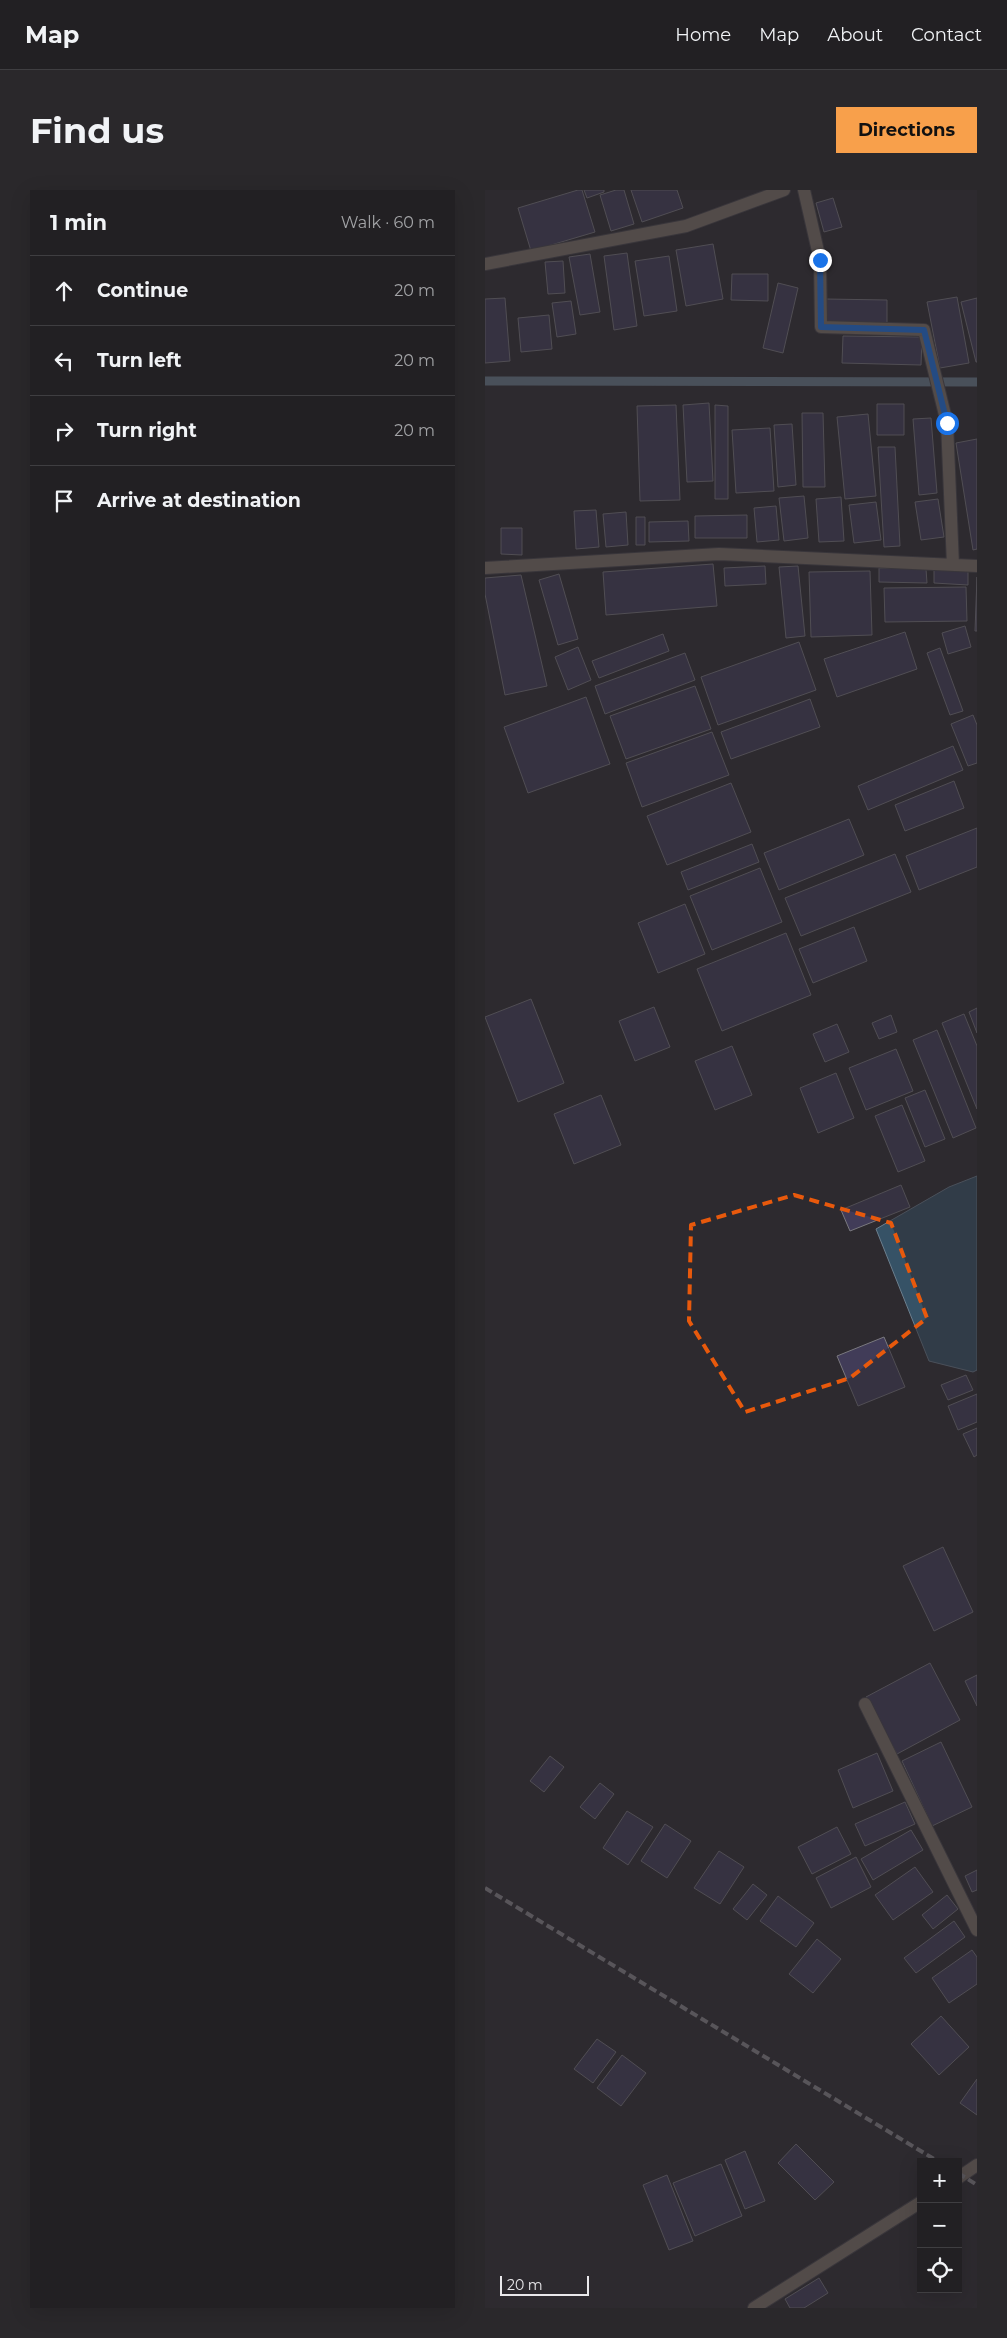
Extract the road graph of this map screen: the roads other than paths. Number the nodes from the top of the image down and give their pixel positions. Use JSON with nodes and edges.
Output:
{"nodes":[{"id":1,"x":784,"y":190,"type":"edge"},
{"id":2,"x":804,"y":190,"type":"edge"},
{"id":3,"x":485,"y":264,"type":"edge"},
{"id":4,"x":953,"y":565,"type":"junction"},
{"id":5,"x":977,"y":566,"type":"edge"},
{"id":6,"x":485,"y":568,"type":"edge"},
{"id":7,"x":865,"y":1704,"type":"dead end"},
{"id":8,"x":977,"y":1930,"type":"edge"},
{"id":9,"x":977,"y":2165,"type":"edge"},
{"id":10,"x":962,"y":2175,"type":"edge"},
{"id":11,"x":919,"y":2203,"type":"edge"},
{"id":12,"x":754,"y":2308,"type":"edge"}],
"edges":[{"from":1,"to":3,"type":"street"},
{"from":2,"to":4,"type":"street"},
{"from":4,"to":5,"type":"street"},
{"from":4,"to":6,"type":"street"},
{"from":7,"to":8,"type":"street"},
{"from":9,"to":10,"type":"street"},
{"from":11,"to":12,"type":"street"}]}
